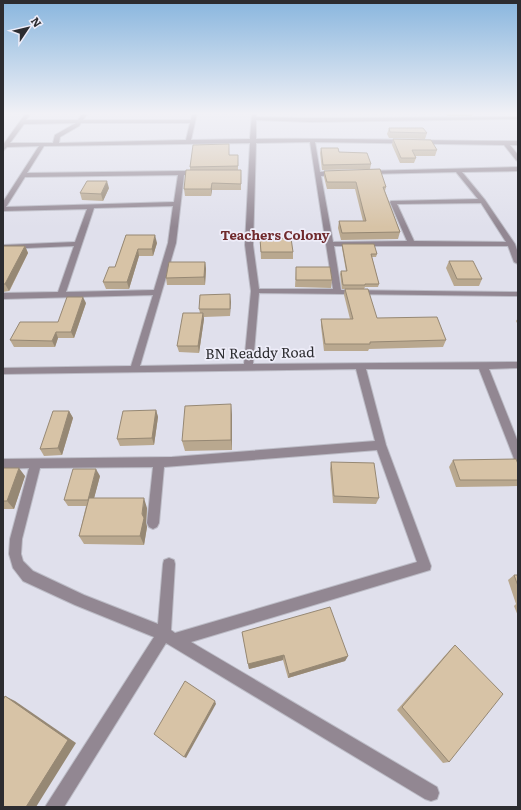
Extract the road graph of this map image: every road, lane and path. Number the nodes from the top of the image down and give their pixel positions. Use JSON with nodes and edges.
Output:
{"nodes":[{"id":1,"x":40,"y":151,"type":"edge"},
{"id":2,"x":253,"y":151,"type":"edge"},
{"id":3,"x":314,"y":151,"type":"edge"},
{"id":4,"x":512,"y":151,"type":"edge"},
{"id":5,"x":518,"y":159,"type":"edge"},
{"id":6,"x":518,"y":169,"type":"edge"},
{"id":7,"x":457,"y":170,"type":"junction"},
{"id":8,"x":365,"y":172,"type":"edge"},
{"id":9,"x":181,"y":173,"type":"junction"},
{"id":10,"x":204,"y":173,"type":"edge"},
{"id":11,"x":244,"y":173,"type":"dead end"},
{"id":12,"x":252,"y":173,"type":"junction"},
{"id":13,"x":342,"y":173,"type":"edge"},
{"id":14,"x":318,"y":174,"type":"junction"},
{"id":15,"x":24,"y":175,"type":"junction"},
{"id":16,"x":483,"y":201,"type":"junction"},
{"id":17,"x":176,"y":204,"type":"junction"},
{"id":18,"x":91,"y":207,"type":"junction"},
{"id":19,"x":3,"y":208,"type":"edge"},
{"id":20,"x":411,"y":243,"type":"junction"},
{"id":21,"x":79,"y":244,"type":"junction"},
{"id":22,"x":331,"y":244,"type":"junction"},
{"id":23,"x":511,"y":244,"type":"junction"},
{"id":24,"x":3,"y":247,"type":"edge"},
{"id":25,"x":518,"y":262,"type":"edge"},
{"id":26,"x":255,"y":291,"type":"junction"},
{"id":27,"x":157,"y":292,"type":"junction"},
{"id":28,"x":338,"y":293,"type":"junction"},
{"id":29,"x":61,"y":294,"type":"junction"},
{"id":30,"x":518,"y":294,"type":"edge"},
{"id":31,"x":3,"y":296,"type":"edge"},
{"id":32,"x":518,"y":365,"type":"edge"},
{"id":33,"x":360,"y":366,"type":"junction"},
{"id":34,"x":483,"y":366,"type":"junction"},
{"id":35,"x":248,"y":367,"type":"junction"},
{"id":36,"x":134,"y":370,"type":"junction"},
{"id":37,"x":3,"y":371,"type":"edge"},
{"id":38,"x":382,"y":445,"type":"junction"},
{"id":39,"x":517,"y":453,"type":"edge"},
{"id":40,"x":159,"y":462,"type":"junction"},
{"id":41,"x":3,"y":464,"type":"edge"},
{"id":42,"x":36,"y":464,"type":"junction"},
{"id":43,"x":153,"y":523,"type":"dead end"},
{"id":44,"x":169,"y":564,"type":"dead end"},
{"id":45,"x":169,"y":637,"type":"junction"},
{"id":46,"x":431,"y":793,"type":"dead end"},
{"id":47,"x":54,"y":807,"type":"edge"}],
"edges":[{"from":1,"to":15,"type":"street"},
{"from":2,"to":12,"type":"street"},
{"from":3,"to":14,"type":"street"},
{"from":4,"to":5,"type":"street"},
{"from":6,"to":7,"type":"street"},
{"from":7,"to":8,"type":"street"},
{"from":7,"to":16,"type":"street"},
{"from":9,"to":10,"type":"street"},
{"from":9,"to":15,"type":"street"},
{"from":9,"to":17,"type":"street"},
{"from":11,"to":12,"type":"street"},
{"from":12,"to":26,"type":"street"},
{"from":13,"to":14,"type":"street"},
{"from":14,"to":22,"type":"street"},
{"from":15,"to":19,"type":"street"},
{"from":16,"to":20,"type":"street"},
{"from":16,"to":23,"type":"street"},
{"from":17,"to":18,"type":"street"},
{"from":17,"to":27,"type":"street"},
{"from":18,"to":19,"type":"street"},
{"from":18,"to":21,"type":"street"},
{"from":20,"to":22,"type":"street"},
{"from":20,"to":23,"type":"street"},
{"from":21,"to":24,"type":"street"},
{"from":21,"to":29,"type":"street"},
{"from":22,"to":28,"type":"street"},
{"from":23,"to":25,"type":"street"},
{"from":26,"to":28,"type":"street"},
{"from":26,"to":35,"type":"street"},
{"from":27,"to":29,"type":"street"},
{"from":27,"to":36,"type":"street"},
{"from":28,"to":30,"type":"street"},
{"from":29,"to":31,"type":"street"},
{"from":32,"to":34,"type":"street","name":"BN Readdy Road"},
{"from":33,"to":34,"type":"street","name":"BN Readdy Road"},
{"from":33,"to":35,"type":"street","name":"BN Readdy Road"},
{"from":33,"to":38,"type":"street"},
{"from":34,"to":39,"type":"street"},
{"from":35,"to":36,"type":"street","name":"BN Readdy Road"},
{"from":36,"to":37,"type":"street","name":"BN Readdy Road"},
{"from":38,"to":40,"type":"street"},
{"from":38,"to":45,"type":"street"},
{"from":40,"to":42,"type":"street"},
{"from":40,"to":43,"type":"street"},
{"from":41,"to":42,"type":"street"},
{"from":42,"to":45,"type":"street"},
{"from":44,"to":45,"type":"street"},
{"from":45,"to":46,"type":"street"},
{"from":45,"to":47,"type":"street"}]}
